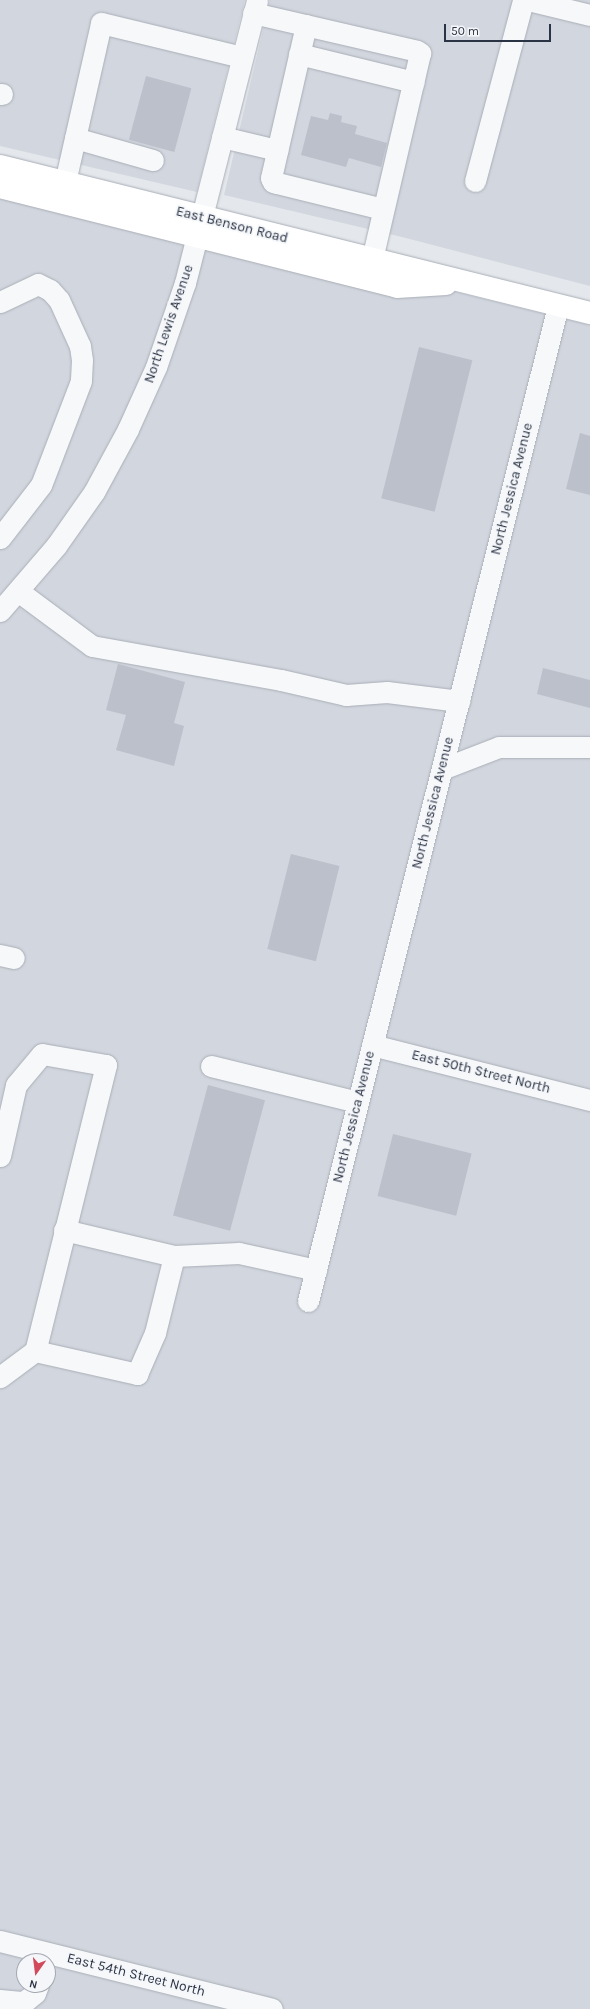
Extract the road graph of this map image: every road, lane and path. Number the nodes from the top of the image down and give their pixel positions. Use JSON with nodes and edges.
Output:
{"nodes":[{"id":1,"x":523,"y":0,"type":"edge"},
{"id":2,"x":528,"y":0,"type":"edge"},
{"id":3,"x":255,"y":6,"type":"edge"},
{"id":4,"x":590,"y":15,"type":"edge"},
{"id":5,"x":306,"y":25,"type":"junction"},
{"id":6,"x":299,"y":54,"type":"junction"},
{"id":7,"x":242,"y":57,"type":"junction"},
{"id":8,"x":414,"y":82,"type":"junction"},
{"id":9,"x":222,"y":137,"type":"junction"},
{"id":10,"x":75,"y":138,"type":"junction"},
{"id":11,"x":276,"y":150,"type":"junction"},
{"id":12,"x":153,"y":160,"type":"dead end"},
{"id":13,"x":0,"y":166,"type":"edge"},
{"id":14,"x":475,"y":181,"type":"dead end"},
{"id":15,"x":65,"y":182,"type":"junction"},
{"id":16,"x":0,"y":187,"type":"edge"},
{"id":17,"x":384,"y":210,"type":"junction"},
{"id":18,"x":199,"y":227,"type":"junction"},
{"id":19,"x":372,"y":259,"type":"junction"},
{"id":20,"x":465,"y":283,"type":"junction"},
{"id":21,"x":0,"y":302,"type":"edge"},
{"id":22,"x":558,"y":306,"type":"junction"},
{"id":23,"x":590,"y":314,"type":"edge"},
{"id":24,"x":0,"y":538,"type":"edge"},
{"id":25,"x":18,"y":591,"type":"junction"},
{"id":26,"x":0,"y":611,"type":"edge"},
{"id":27,"x":459,"y":701,"type":"junction"},
{"id":28,"x":590,"y":747,"type":"edge"},
{"id":29,"x":442,"y":769,"type":"junction"},
{"id":30,"x":372,"y":1045,"type":"junction"},
{"id":31,"x":211,"y":1066,"type":"dead end"},
{"id":32,"x":590,"y":1100,"type":"edge"},
{"id":33,"x":358,"y":1102,"type":"junction"},
{"id":34,"x":0,"y":1156,"type":"edge"},
{"id":35,"x":64,"y":1230,"type":"junction"},
{"id":36,"x":174,"y":1256,"type":"junction"},
{"id":37,"x":316,"y":1270,"type":"junction"},
{"id":38,"x":308,"y":1301,"type":"dead end"},
{"id":39,"x":35,"y":1351,"type":"junction"},
{"id":40,"x":0,"y":1377,"type":"edge"},
{"id":41,"x":0,"y":1941,"type":"edge"},
{"id":42,"x":34,"y":1953,"type":"edge"},
{"id":43,"x":56,"y":1960,"type":"edge"},
{"id":44,"x":35,"y":1993,"type":"edge"},
{"id":45,"x":0,"y":2000,"type":"edge"},
{"id":46,"x":205,"y":2001,"type":"edge"},
{"id":47,"x":272,"y":2009,"type":"edge"}],
"edges":[{"from":1,"to":14,"type":"street"},
{"from":2,"to":4,"type":"street"},
{"from":3,"to":5,"type":"street"},
{"from":3,"to":7,"type":"street","name":"North Lewis Avenue"},
{"from":5,"to":6,"type":"street"},
{"from":5,"to":8,"type":"street"},
{"from":6,"to":8,"type":"street"},
{"from":6,"to":11,"type":"street"},
{"from":7,"to":9,"type":"street","name":"North Lewis Avenue"},
{"from":7,"to":10,"type":"street"},
{"from":8,"to":17,"type":"street"},
{"from":9,"to":11,"type":"street"},
{"from":9,"to":18,"type":"street","name":"North Lewis Avenue"},
{"from":10,"to":12,"type":"street"},
{"from":10,"to":15,"type":"street"},
{"from":11,"to":17,"type":"street"},
{"from":13,"to":15,"type":"main road","name":"East Benson Road"},
{"from":15,"to":18,"type":"main road","name":"East Benson Road"},
{"from":16,"to":18,"type":"main road","name":"East Benson Road"},
{"from":17,"to":19,"type":"street"},
{"from":18,"to":19,"type":"main road","name":"East Benson Road"},
{"from":18,"to":20,"type":"main road","name":"East Benson Road"},
{"from":18,"to":25,"type":"street","name":"North Lewis Avenue"},
{"from":19,"to":20,"type":"main road","name":"East Benson Road"},
{"from":20,"to":22,"type":"main road","name":"East Benson Road"},
{"from":21,"to":24,"type":"street"},
{"from":22,"to":23,"type":"main road","name":"East Benson Road"},
{"from":22,"to":27,"type":"street","name":"North Jessica Avenue"},
{"from":25,"to":26,"type":"street","name":"North Lewis Avenue"},
{"from":25,"to":27,"type":"street"},
{"from":27,"to":29,"type":"street","name":"North Jessica Avenue"},
{"from":28,"to":29,"type":"street"},
{"from":29,"to":30,"type":"street","name":"North Jessica Avenue"},
{"from":30,"to":32,"type":"street","name":"East 50th Street North"},
{"from":30,"to":33,"type":"street","name":"North Jessica Avenue"},
{"from":31,"to":33,"type":"street"},
{"from":33,"to":37,"type":"street","name":"North Jessica Avenue"},
{"from":34,"to":35,"type":"street"},
{"from":35,"to":36,"type":"street"},
{"from":35,"to":39,"type":"street"},
{"from":36,"to":37,"type":"street"},
{"from":36,"to":39,"type":"street"},
{"from":37,"to":38,"type":"street","name":"North Jessica Avenue"},
{"from":39,"to":40,"type":"street"},
{"from":41,"to":42,"type":"street","name":"East 54th Street North"},
{"from":43,"to":46,"type":"street","name":"East 54th Street North"},
{"from":44,"to":45,"type":"street"},
{"from":46,"to":47,"type":"street","name":"East 54th Street North"}]}
